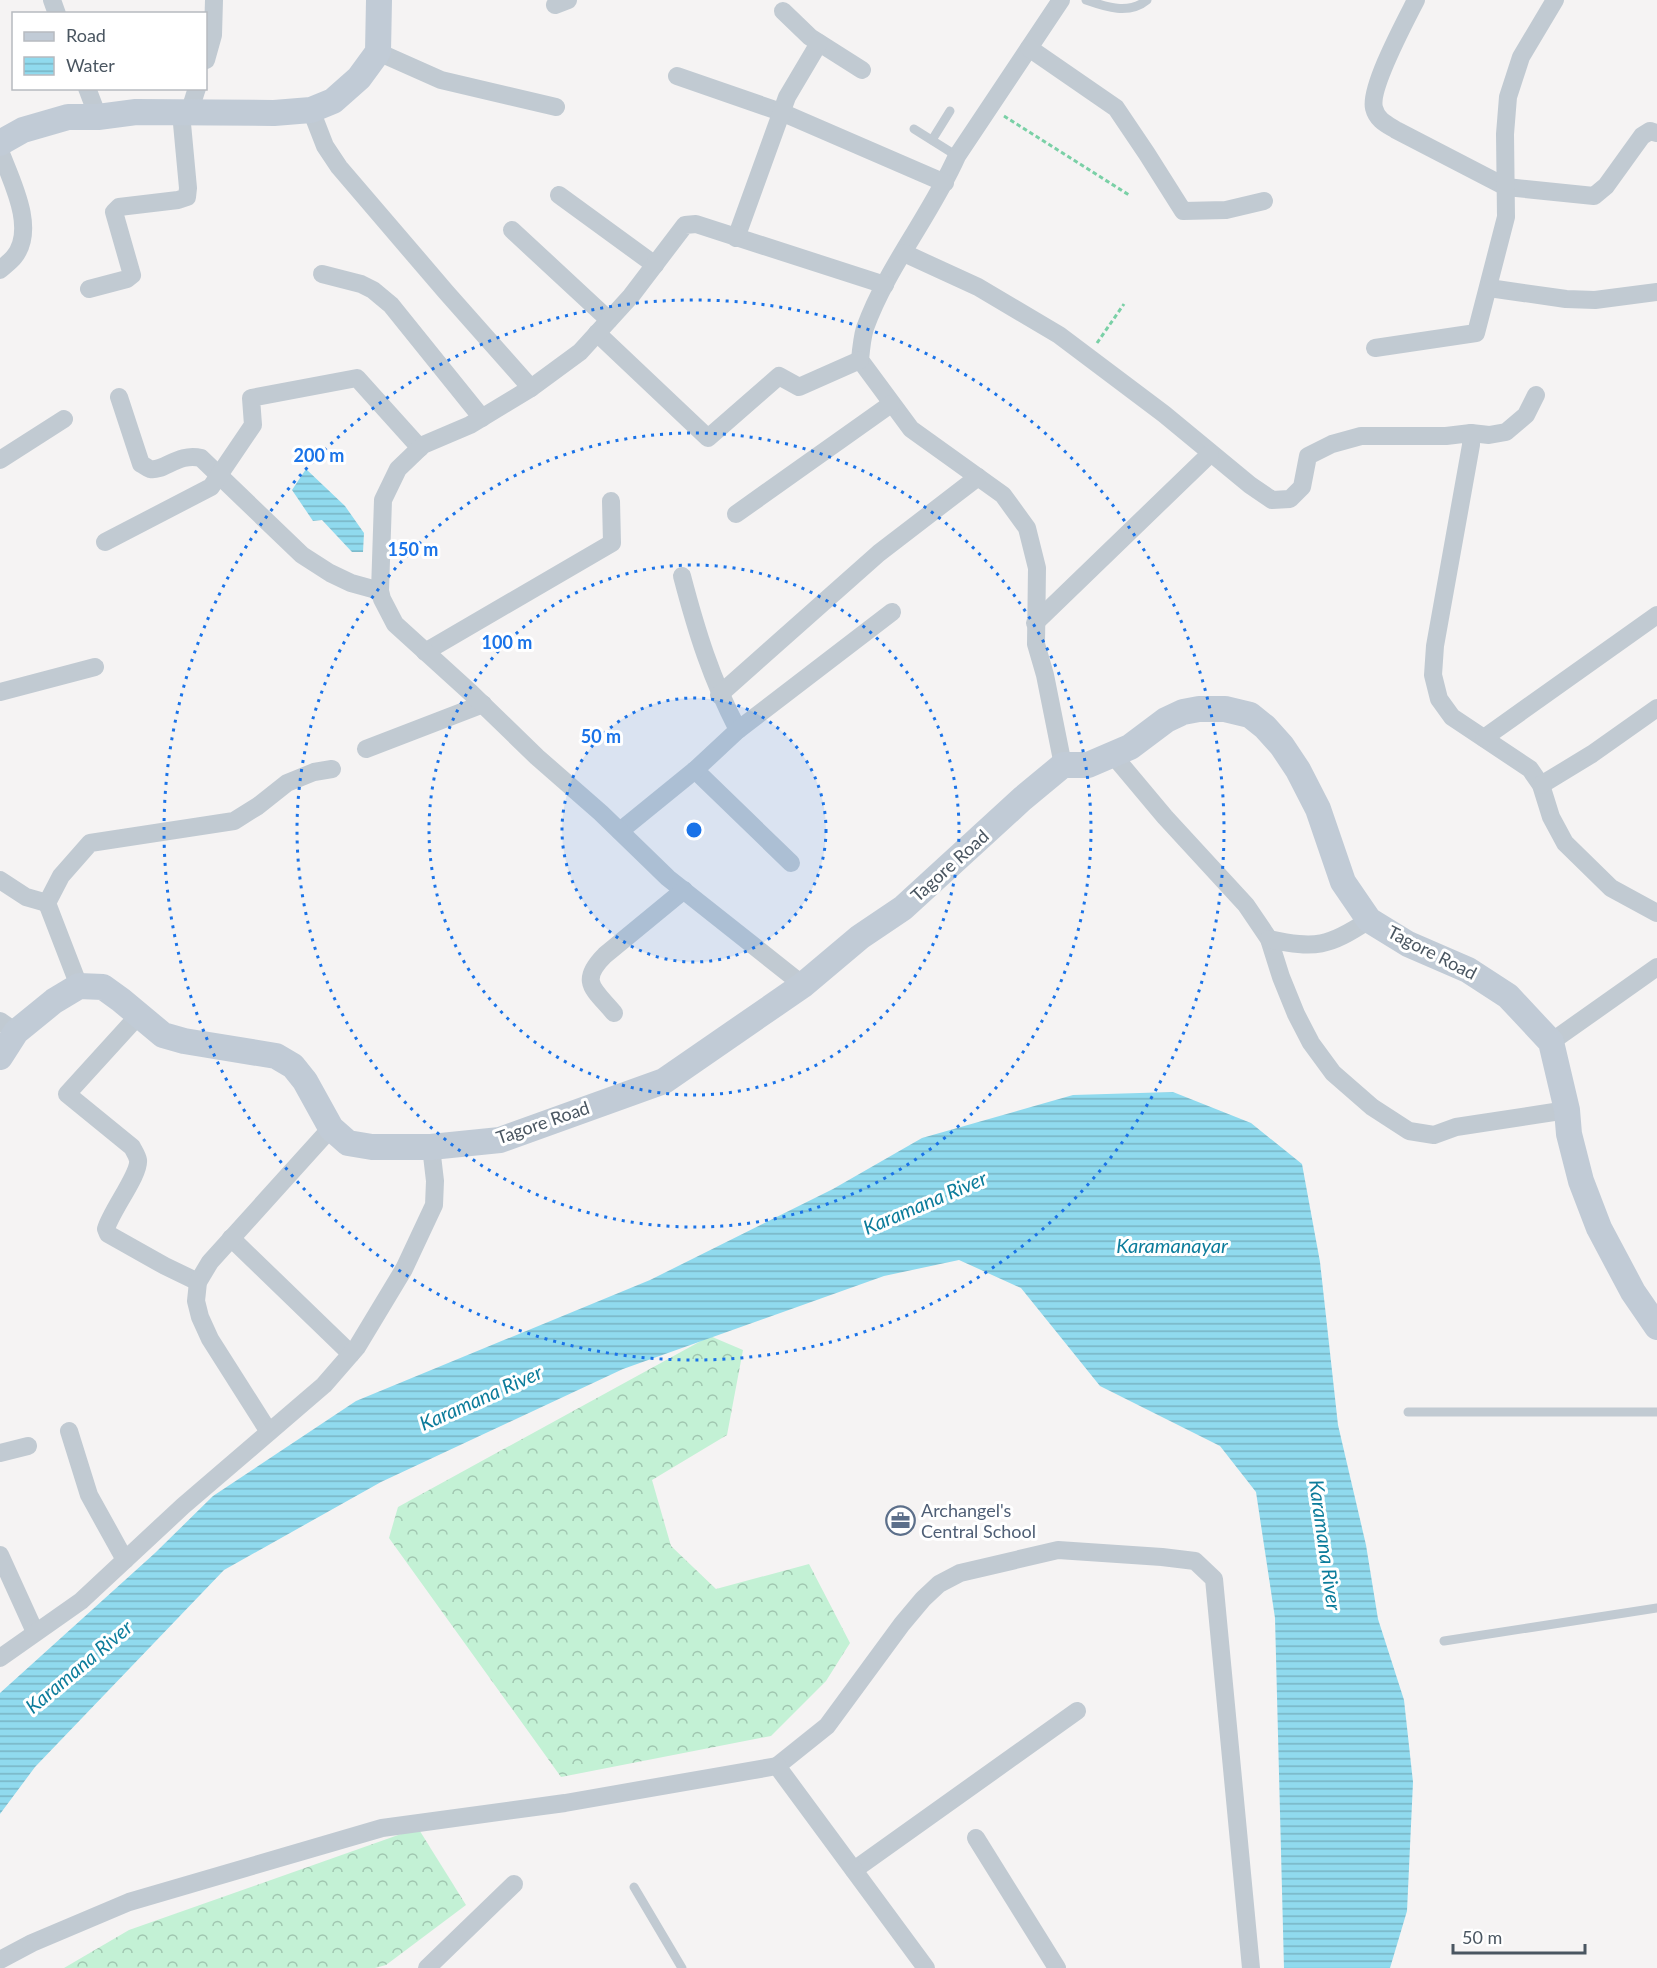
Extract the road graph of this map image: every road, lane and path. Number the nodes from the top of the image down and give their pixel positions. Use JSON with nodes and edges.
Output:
{"nodes":[{"id":1,"x":214,"y":0,"type":"edge"},
{"id":2,"x":379,"y":0,"type":"edge"},
{"id":3,"x":1061,"y":0,"type":"edge"},
{"id":4,"x":1086,"y":0,"type":"edge"},
{"id":5,"x":1147,"y":0,"type":"edge"},
{"id":6,"x":1416,"y":0,"type":"edge"},
{"id":7,"x":1555,"y":0,"type":"edge"},
{"id":8,"x":783,"y":11,"type":"dead end"},
{"id":9,"x":819,"y":43,"type":"junction"},
{"id":10,"x":1029,"y":48,"type":"junction"},
{"id":11,"x":378,"y":52,"type":"junction"},
{"id":12,"x":207,"y":56,"type":"edge"},
{"id":13,"x":862,"y":70,"type":"dead end"},
{"id":14,"x":677,"y":76,"type":"dead end"},
{"id":15,"x":88,"y":90,"type":"edge"},
{"id":16,"x":196,"y":90,"type":"edge"},
{"id":17,"x":555,"y":107,"type":"dead end"},
{"id":18,"x":991,"y":108,"type":"junction"},
{"id":19,"x":311,"y":110,"type":"junction"},
{"id":20,"x":950,"y":111,"type":"dead end"},
{"id":21,"x":781,"y":112,"type":"junction"},
{"id":22,"x":185,"y":113,"type":"junction"},
{"id":23,"x":98,"y":117,"type":"junction"},
{"id":24,"x":914,"y":129,"type":"dead end"},
{"id":25,"x":1657,"y":133,"type":"edge"},
{"id":26,"x":932,"y":140,"type":"junction"},
{"id":27,"x":0,"y":143,"type":"edge"},
{"id":28,"x":0,"y":151,"type":"edge"},
{"id":29,"x":957,"y":156,"type":"junction"},
{"id":30,"x":945,"y":183,"type":"junction"},
{"id":31,"x":1506,"y":187,"type":"junction"},
{"id":32,"x":559,"y":195,"type":"dead end"},
{"id":33,"x":1130,"y":195,"type":"dead end"},
{"id":34,"x":1264,"y":201,"type":"dead end"},
{"id":35,"x":512,"y":230,"type":"dead end"},
{"id":36,"x":736,"y":238,"type":"junction"},
{"id":37,"x":904,"y":253,"type":"junction"},
{"id":38,"x":655,"y":265,"type":"junction"},
{"id":39,"x":0,"y":270,"type":"edge"},
{"id":40,"x":322,"y":274,"type":"dead end"},
{"id":41,"x":885,"y":285,"type":"junction"},
{"id":42,"x":1489,"y":288,"type":"junction"},
{"id":43,"x":89,"y":289,"type":"dead end"},
{"id":44,"x":1657,"y":292,"type":"edge"},
{"id":45,"x":1124,"y":304,"type":"dead end"},
{"id":46,"x":603,"y":326,"type":"junction"},
{"id":47,"x":1375,"y":348,"type":"dead end"},
{"id":48,"x":1088,"y":357,"type":"junction"},
{"id":49,"x":860,"y":360,"type":"junction"},
{"id":50,"x":531,"y":388,"type":"junction"},
{"id":51,"x":1536,"y":395,"type":"dead end"},
{"id":52,"x":119,"y":397,"type":"dead end"},
{"id":53,"x":891,"y":404,"type":"junction"},
{"id":54,"x":482,"y":418,"type":"junction"},
{"id":55,"x":64,"y":419,"type":"dead end"},
{"id":56,"x":1471,"y":433,"type":"junction"},
{"id":57,"x":420,"y":448,"type":"junction"},
{"id":58,"x":1210,"y":454,"type":"junction"},
{"id":59,"x":0,"y":460,"type":"edge"},
{"id":60,"x":219,"y":476,"type":"junction"},
{"id":61,"x":978,"y":477,"type":"junction"},
{"id":62,"x":611,"y":501,"type":"dead end"},
{"id":63,"x":736,"y":514,"type":"dead end"},
{"id":64,"x":105,"y":542,"type":"dead end"},
{"id":65,"x":682,"y":576,"type":"dead end"},
{"id":66,"x":380,"y":591,"type":"junction"},
{"id":67,"x":892,"y":612,"type":"dead end"},
{"id":68,"x":1657,"y":615,"type":"edge"},
{"id":69,"x":1035,"y":623,"type":"junction"},
{"id":70,"x":425,"y":652,"type":"junction"},
{"id":71,"x":95,"y":667,"type":"dead end"},
{"id":72,"x":0,"y":692,"type":"edge"},
{"id":73,"x":720,"y":695,"type":"junction"},
{"id":74,"x":483,"y":704,"type":"junction"},
{"id":75,"x":1657,"y":708,"type":"edge"},
{"id":76,"x":738,"y":730,"type":"junction"},
{"id":77,"x":1484,"y":738,"type":"junction"},
{"id":78,"x":366,"y":749,"type":"dead end"},
{"id":79,"x":1113,"y":755,"type":"junction"},
{"id":80,"x":1063,"y":765,"type":"junction"},
{"id":81,"x":332,"y":768,"type":"dead end"},
{"id":82,"x":695,"y":770,"type":"junction"},
{"id":83,"x":1541,"y":785,"type":"junction"},
{"id":84,"x":620,"y":831,"type":"junction"},
{"id":85,"x":791,"y":863,"type":"dead end"},
{"id":86,"x":0,"y":880,"type":"edge"},
{"id":87,"x":684,"y":890,"type":"junction"},
{"id":88,"x":47,"y":903,"type":"junction"},
{"id":89,"x":1657,"y":913,"type":"edge"},
{"id":90,"x":1369,"y":920,"type":"junction"},
{"id":91,"x":1269,"y":939,"type":"junction"},
{"id":92,"x":1657,"y":967,"type":"edge"},
{"id":93,"x":803,"y":985,"type":"junction"},
{"id":94,"x":79,"y":986,"type":"junction"},
{"id":95,"x":614,"y":1013,"type":"dead end"},
{"id":96,"x":138,"y":1016,"type":"junction"},
{"id":97,"x":8,"y":1026,"type":"edge"},
{"id":98,"x":1551,"y":1042,"type":"junction"},
{"id":99,"x":0,"y":1057,"type":"edge"},
{"id":100,"x":1567,"y":1110,"type":"junction"},
{"id":101,"x":331,"y":1128,"type":"junction"},
{"id":102,"x":431,"y":1147,"type":"junction"},
{"id":103,"x":231,"y":1238,"type":"junction"},
{"id":104,"x":198,"y":1282,"type":"junction"},
{"id":105,"x":1657,"y":1327,"type":"edge"},
{"id":106,"x":351,"y":1354,"type":"junction"},
{"id":107,"x":1408,"y":1412,"type":"dead end"},
{"id":108,"x":1657,"y":1412,"type":"edge"},
{"id":109,"x":69,"y":1431,"type":"dead end"},
{"id":110,"x":270,"y":1432,"type":"junction"},
{"id":111,"x":28,"y":1446,"type":"dead end"},
{"id":112,"x":0,"y":1453,"type":"edge"},
{"id":113,"x":0,"y":1555,"type":"edge"},
{"id":114,"x":124,"y":1560,"type":"junction"},
{"id":115,"x":1657,"y":1608,"type":"edge"},
{"id":116,"x":35,"y":1632,"type":"junction"},
{"id":117,"x":1444,"y":1641,"type":"dead end"},
{"id":118,"x":0,"y":1659,"type":"edge"},
{"id":119,"x":1077,"y":1711,"type":"dead end"},
{"id":120,"x":777,"y":1766,"type":"junction"},
{"id":121,"x":976,"y":1838,"type":"dead end"},
{"id":122,"x":854,"y":1870,"type":"junction"},
{"id":123,"x":514,"y":1884,"type":"dead end"},
{"id":124,"x":634,"y":1887,"type":"dead end"},
{"id":125,"x":0,"y":1960,"type":"edge"},
{"id":126,"x":427,"y":1968,"type":"edge"},
{"id":127,"x":682,"y":1968,"type":"edge"},
{"id":128,"x":926,"y":1968,"type":"edge"},
{"id":129,"x":1057,"y":1968,"type":"edge"},
{"id":130,"x":1251,"y":1968,"type":"edge"}],
"edges":[{"from":1,"to":12,"type":"street"},
{"from":2,"to":11,"type":"street"},
{"from":3,"to":10,"type":"street"},
{"from":4,"to":5,"type":"lane"},
{"from":6,"to":31,"type":"street"},
{"from":7,"to":31,"type":"street"},
{"from":8,"to":9,"type":"street"},
{"from":9,"to":13,"type":"street"},
{"from":9,"to":21,"type":"street"},
{"from":10,"to":18,"type":"street"},
{"from":10,"to":34,"type":"street"},
{"from":11,"to":17,"type":"street"},
{"from":11,"to":19,"type":"street"},
{"from":14,"to":21,"type":"street"},
{"from":15,"to":23,"type":"street"},
{"from":16,"to":22,"type":"street"},
{"from":18,"to":29,"type":"street"},
{"from":18,"to":33,"type":"path"},
{"from":19,"to":22,"type":"street"},
{"from":19,"to":50,"type":"street"},
{"from":20,"to":26,"type":"lane"},
{"from":21,"to":30,"type":"street"},
{"from":21,"to":36,"type":"street"},
{"from":22,"to":23,"type":"street"},
{"from":22,"to":43,"type":"street"},
{"from":23,"to":27,"type":"street"},
{"from":24,"to":26,"type":"lane"},
{"from":25,"to":31,"type":"street"},
{"from":26,"to":29,"type":"lane"},
{"from":28,"to":39,"type":"street"},
{"from":29,"to":30,"type":"street"},
{"from":30,"to":37,"type":"street"},
{"from":31,"to":42,"type":"street"},
{"from":32,"to":38,"type":"street"},
{"from":35,"to":46,"type":"street"},
{"from":36,"to":38,"type":"street"},
{"from":36,"to":41,"type":"street"},
{"from":37,"to":41,"type":"street"},
{"from":37,"to":48,"type":"street"},
{"from":38,"to":46,"type":"street"},
{"from":40,"to":54,"type":"street"},
{"from":41,"to":49,"type":"street"},
{"from":42,"to":44,"type":"street"},
{"from":42,"to":47,"type":"street"},
{"from":45,"to":48,"type":"path"},
{"from":46,"to":49,"type":"street"},
{"from":46,"to":50,"type":"street"},
{"from":48,"to":58,"type":"street"},
{"from":49,"to":53,"type":"street"},
{"from":50,"to":54,"type":"street"},
{"from":51,"to":56,"type":"street"},
{"from":52,"to":60,"type":"street"},
{"from":53,"to":61,"type":"street"},
{"from":53,"to":63,"type":"street"},
{"from":54,"to":57,"type":"street"},
{"from":55,"to":59,"type":"street"},
{"from":56,"to":58,"type":"street"},
{"from":56,"to":77,"type":"street"},
{"from":57,"to":60,"type":"street"},
{"from":57,"to":66,"type":"street"},
{"from":58,"to":69,"type":"street"},
{"from":60,"to":64,"type":"street"},
{"from":60,"to":66,"type":"street"},
{"from":61,"to":69,"type":"street"},
{"from":61,"to":73,"type":"street"},
{"from":62,"to":70,"type":"street"},
{"from":65,"to":73,"type":"street"},
{"from":66,"to":70,"type":"street"},
{"from":67,"to":76,"type":"street"},
{"from":68,"to":77,"type":"street"},
{"from":69,"to":80,"type":"street"},
{"from":70,"to":74,"type":"street"},
{"from":71,"to":72,"type":"street"},
{"from":73,"to":76,"type":"street"},
{"from":74,"to":78,"type":"street"},
{"from":74,"to":84,"type":"street"},
{"from":75,"to":83,"type":"street"},
{"from":76,"to":82,"type":"street"},
{"from":77,"to":83,"type":"street"},
{"from":79,"to":80,"type":"street","name":"Tagore Road"},
{"from":79,"to":90,"type":"street","name":"Tagore Road"},
{"from":79,"to":91,"type":"street"},
{"from":80,"to":93,"type":"street","name":"Tagore Road"},
{"from":81,"to":88,"type":"street"},
{"from":82,"to":84,"type":"street"},
{"from":82,"to":85,"type":"street"},
{"from":83,"to":89,"type":"street"},
{"from":84,"to":87,"type":"street"},
{"from":86,"to":88,"type":"street"},
{"from":87,"to":93,"type":"street"},
{"from":87,"to":95,"type":"street"},
{"from":88,"to":94,"type":"street"},
{"from":90,"to":91,"type":"street"},
{"from":90,"to":98,"type":"street","name":"Tagore Road"},
{"from":91,"to":100,"type":"street"},
{"from":92,"to":98,"type":"street"},
{"from":93,"to":102,"type":"street","name":"Tagore Road"},
{"from":94,"to":96,"type":"street","name":"Tagore Road"},
{"from":94,"to":97,"type":"street"},
{"from":96,"to":101,"type":"street","name":"Tagore Road"},
{"from":96,"to":104,"type":"street"},
{"from":97,"to":99,"type":"street"},
{"from":98,"to":100,"type":"street","name":"Tagore Road"},
{"from":100,"to":105,"type":"street","name":"Tagore Road"},
{"from":101,"to":102,"type":"street","name":"Tagore Road"},
{"from":101,"to":103,"type":"street"},
{"from":102,"to":106,"type":"street"},
{"from":103,"to":104,"type":"street"},
{"from":103,"to":106,"type":"street"},
{"from":104,"to":110,"type":"street"},
{"from":106,"to":110,"type":"street"},
{"from":107,"to":108,"type":"lane"},
{"from":109,"to":114,"type":"street"},
{"from":110,"to":114,"type":"street"},
{"from":111,"to":112,"type":"street"},
{"from":113,"to":116,"type":"street"},
{"from":114,"to":116,"type":"street"},
{"from":115,"to":117,"type":"lane"},
{"from":116,"to":118,"type":"street"},
{"from":119,"to":122,"type":"street"},
{"from":120,"to":122,"type":"street"},
{"from":120,"to":125,"type":"street"},
{"from":120,"to":130,"type":"street"},
{"from":121,"to":129,"type":"street"},
{"from":122,"to":128,"type":"street"},
{"from":123,"to":126,"type":"street"},
{"from":124,"to":127,"type":"lane"}]}
